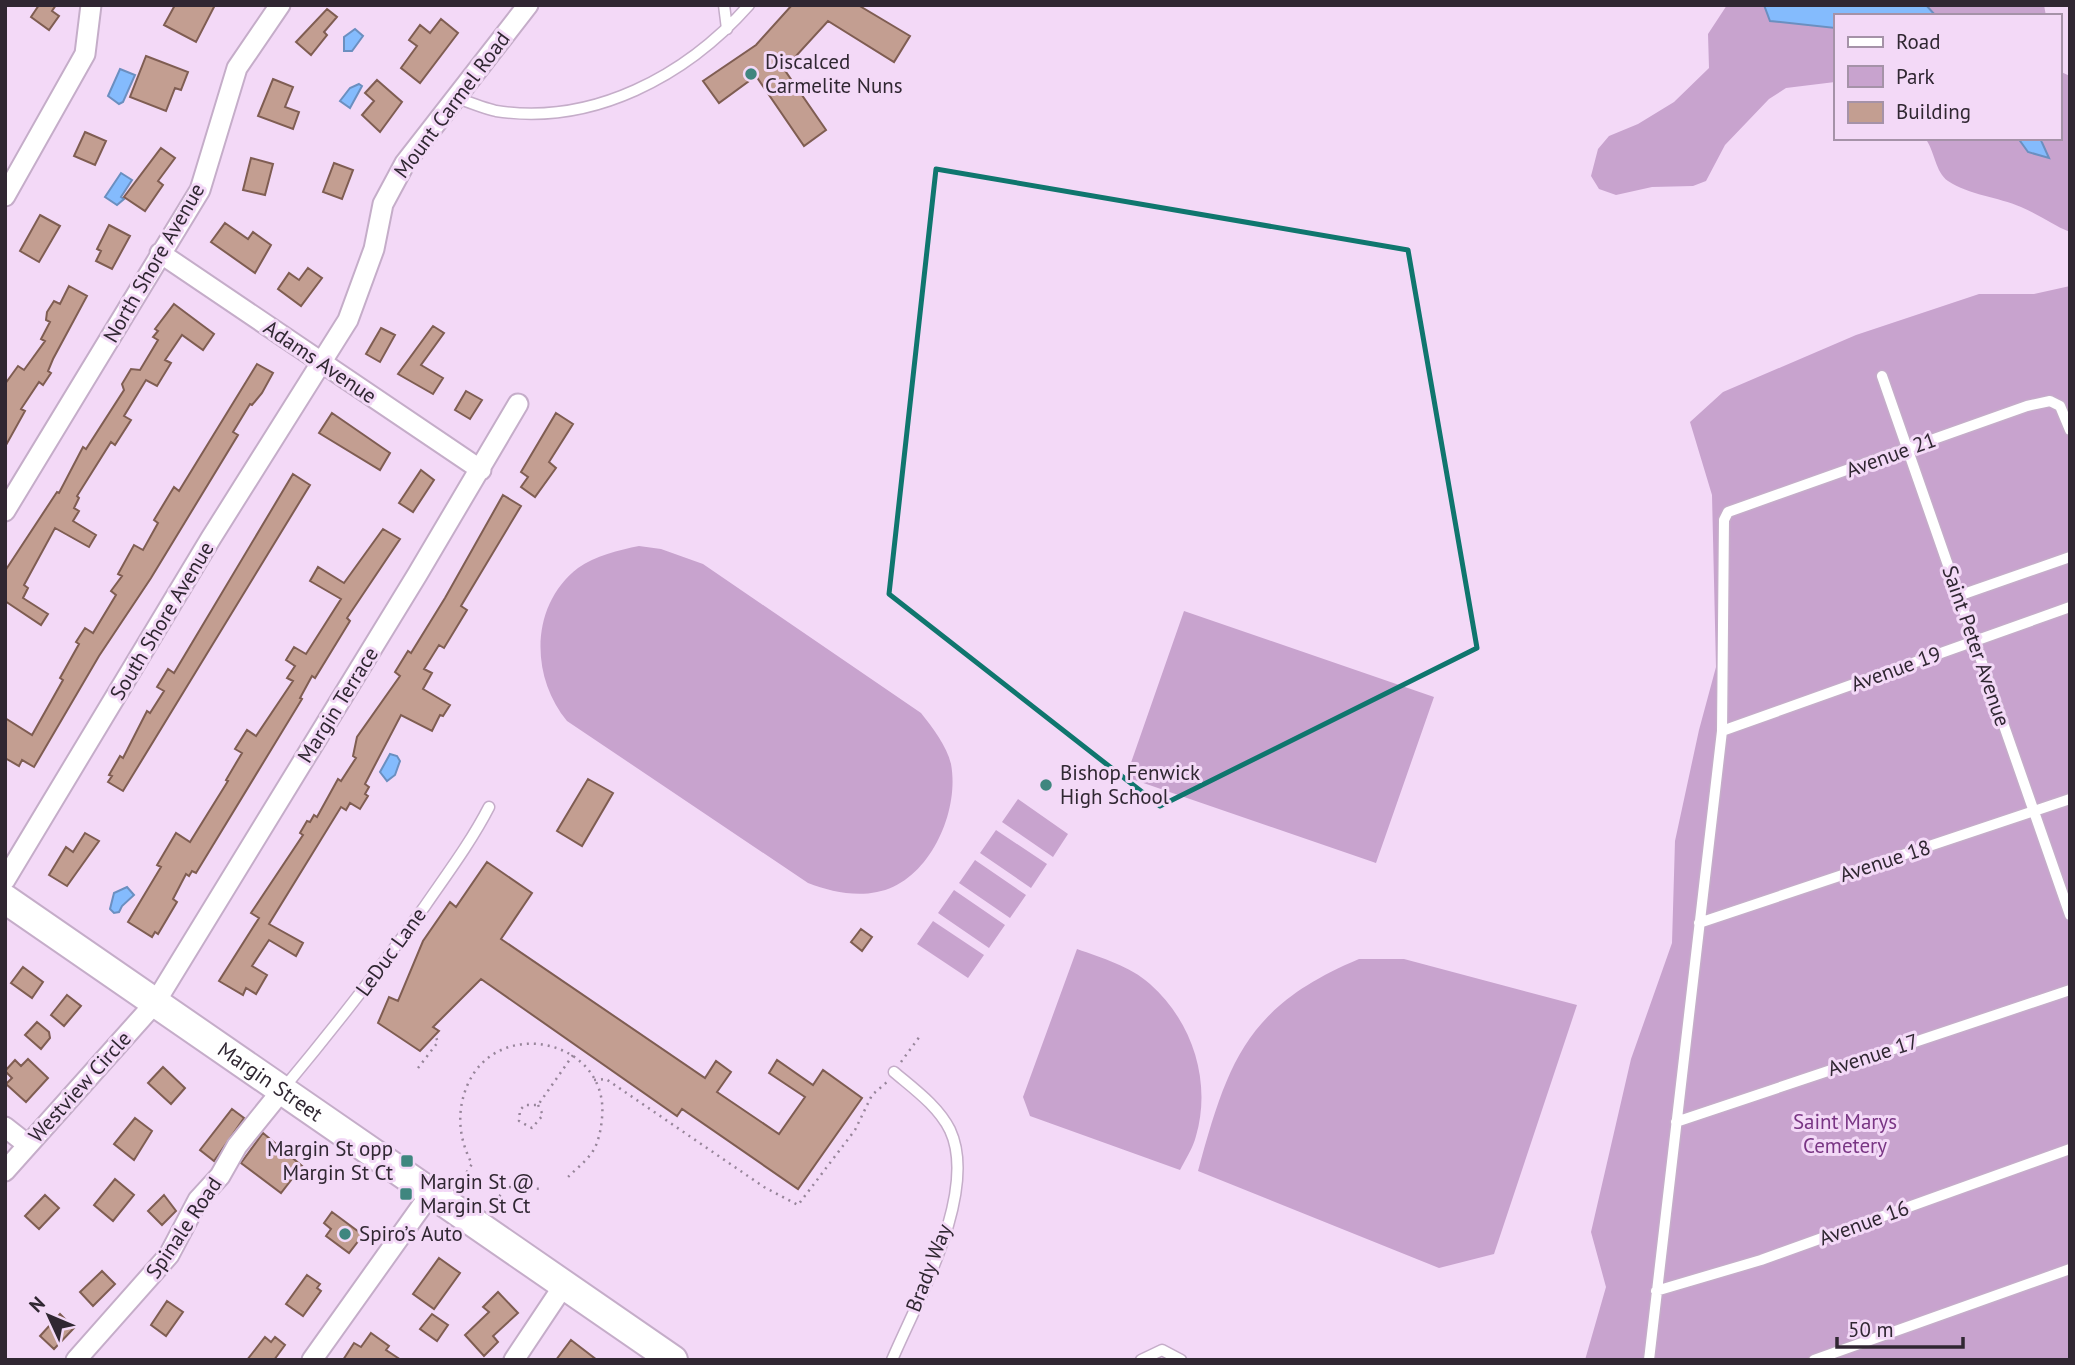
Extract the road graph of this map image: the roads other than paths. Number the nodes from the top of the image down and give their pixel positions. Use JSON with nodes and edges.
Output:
{"nodes":[{"id":1,"x":91,"y":5,"type":"edge"},
{"id":2,"x":280,"y":5,"type":"edge"},
{"id":3,"x":528,"y":5,"type":"edge"},
{"id":4,"x":724,"y":5,"type":"edge"},
{"id":5,"x":749,"y":5,"type":"edge"},
{"id":6,"x":727,"y":29,"type":"junction"},
{"id":7,"x":455,"y":97,"type":"junction"},
{"id":8,"x":5,"y":196,"type":"edge"},
{"id":9,"x":160,"y":253,"type":"junction"},
{"id":10,"x":321,"y":364,"type":"junction"},
{"id":11,"x":1882,"y":376,"type":"dead end"},
{"id":12,"x":518,"y":404,"type":"dead end"},
{"id":13,"x":2070,"y":430,"type":"edge"},
{"id":14,"x":1908,"y":449,"type":"junction"},
{"id":15,"x":481,"y":470,"type":"junction"},
{"id":16,"x":5,"y":511,"type":"edge"},
{"id":17,"x":2070,"y":557,"type":"edge"},
{"id":18,"x":1958,"y":596,"type":"junction"},
{"id":19,"x":2070,"y":607,"type":"edge"},
{"id":20,"x":1975,"y":641,"type":"junction"},
{"id":21,"x":1722,"y":731,"type":"junction"},
{"id":22,"x":2070,"y":799,"type":"edge"},
{"id":23,"x":489,"y":807,"type":"dead end"},
{"id":24,"x":2035,"y":811,"type":"junction"},
{"id":25,"x":5,"y":880,"type":"edge"},
{"id":26,"x":5,"y":899,"type":"edge"},
{"id":27,"x":2070,"y":915,"type":"edge"},
{"id":28,"x":1699,"y":923,"type":"junction"},
{"id":29,"x":2070,"y":990,"type":"edge"},
{"id":30,"x":155,"y":1003,"type":"junction"},
{"id":31,"x":894,"y":1072,"type":"road end"},
{"id":32,"x":283,"y":1089,"type":"junction"},
{"id":33,"x":1676,"y":1122,"type":"junction"},
{"id":34,"x":5,"y":1127,"type":"edge"},
{"id":35,"x":29,"y":1145,"type":"junction"},
{"id":36,"x":2070,"y":1149,"type":"edge"},
{"id":37,"x":5,"y":1171,"type":"edge"},
{"id":38,"x":431,"y":1193,"type":"junction"},
{"id":39,"x":2070,"y":1269,"type":"edge"},
{"id":40,"x":564,"y":1284,"type":"junction"},
{"id":41,"x":1656,"y":1291,"type":"junction"},
{"id":42,"x":76,"y":1360,"type":"edge"},
{"id":43,"x":312,"y":1360,"type":"edge"},
{"id":44,"x":514,"y":1360,"type":"edge"},
{"id":45,"x":673,"y":1360,"type":"edge"},
{"id":46,"x":892,"y":1360,"type":"edge"},
{"id":47,"x":1141,"y":1360,"type":"edge"},
{"id":48,"x":1181,"y":1360,"type":"edge"},
{"id":49,"x":1649,"y":1360,"type":"edge"},
{"id":50,"x":1814,"y":1360,"type":"edge"}],
"edges":[{"from":1,"to":8,"type":"street"},
{"from":2,"to":9,"type":"street","name":"North Shore Avenue"},
{"from":3,"to":7,"type":"street","name":"Mount Carmel Road"},
{"from":4,"to":6,"type":"lane"},
{"from":5,"to":6,"type":"lane"},
{"from":6,"to":7,"type":"lane"},
{"from":7,"to":10,"type":"street","name":"Mount Carmel Road"},
{"from":9,"to":10,"type":"street","name":"Adams Avenue"},
{"from":9,"to":16,"type":"street","name":"North Shore Avenue"},
{"from":10,"to":15,"type":"street","name":"Adams Avenue"},
{"from":10,"to":25,"type":"street","name":"South Shore Avenue"},
{"from":11,"to":14,"type":"lane","name":"Saint Peter Avenue"},
{"from":12,"to":15,"type":"street","name":"Margin Terrace"},
{"from":13,"to":14,"type":"lane","name":"Avenue 21"},
{"from":14,"to":18,"type":"lane","name":"Saint Peter Avenue"},
{"from":14,"to":21,"type":"lane","name":"Avenue 21"},
{"from":15,"to":30,"type":"street","name":"Margin Terrace"},
{"from":17,"to":18,"type":"lane"},
{"from":18,"to":20,"type":"lane","name":"Saint Peter Avenue"},
{"from":19,"to":20,"type":"lane","name":"Avenue 19"},
{"from":20,"to":21,"type":"lane","name":"Avenue 19"},
{"from":20,"to":24,"type":"lane","name":"Saint Peter Avenue"},
{"from":21,"to":28,"type":"lane"},
{"from":22,"to":24,"type":"lane","name":"Avenue 18"},
{"from":23,"to":32,"type":"lane","name":"LeDuc Lane"},
{"from":24,"to":27,"type":"lane","name":"Saint Peter Avenue"},
{"from":24,"to":28,"type":"lane","name":"Avenue 18"},
{"from":26,"to":30,"type":"main road","name":"Margin Street"},
{"from":28,"to":33,"type":"lane"},
{"from":29,"to":33,"type":"lane","name":"Avenue 17"},
{"from":30,"to":32,"type":"main road","name":"Margin Street"},
{"from":30,"to":35,"type":"street","name":"Westview Circle"},
{"from":31,"to":46,"type":"lane","name":"Brady Way"},
{"from":32,"to":38,"type":"main road","name":"Margin Street"},
{"from":32,"to":42,"type":"street","name":"Spinale Road"},
{"from":33,"to":41,"type":"lane"},
{"from":34,"to":35,"type":"street"},
{"from":35,"to":37,"type":"street","name":"Westview Circle"},
{"from":36,"to":41,"type":"lane","name":"Avenue 16"},
{"from":38,"to":40,"type":"main road","name":"Margin Street"},
{"from":38,"to":43,"type":"street"},
{"from":39,"to":50,"type":"lane"},
{"from":40,"to":44,"type":"street"},
{"from":40,"to":45,"type":"main road","name":"Margin Street"},
{"from":41,"to":49,"type":"lane"},
{"from":47,"to":48,"type":"lane"}]}
